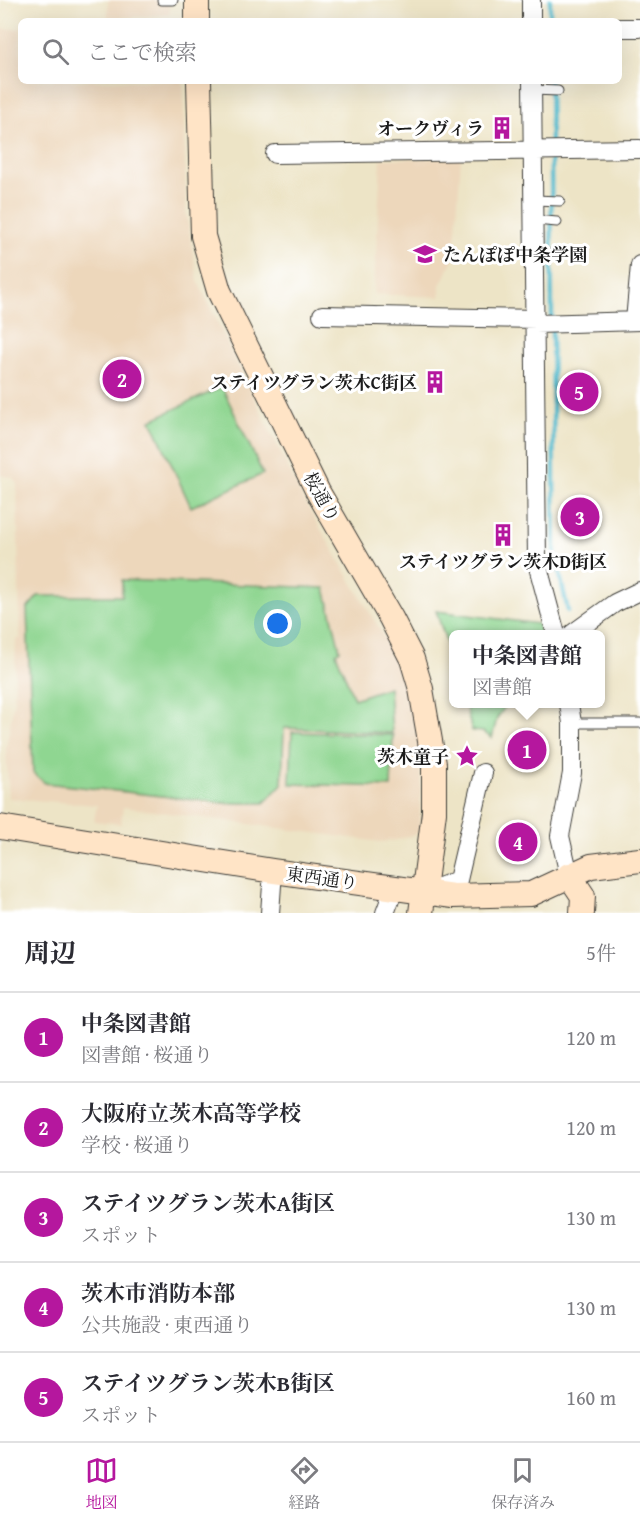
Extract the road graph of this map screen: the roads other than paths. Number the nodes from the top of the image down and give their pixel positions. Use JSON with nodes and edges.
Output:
{"nodes":[{"id":1,"x":162,"y":0,"type":"edge"},
{"id":2,"x":173,"y":0,"type":"edge"},
{"id":3,"x":197,"y":0,"type":"edge"},
{"id":4,"x":531,"y":0,"type":"edge"},
{"id":5,"x":197,"y":18,"type":"edge"},
{"id":6,"x":531,"y":18,"type":"edge"},
{"id":7,"x":622,"y":28,"type":"edge"},
{"id":8,"x":640,"y":28,"type":"edge"},
{"id":9,"x":199,"y":84,"type":"edge"},
{"id":10,"x":532,"y":86,"type":"edge"},
{"id":11,"x":558,"y":91,"type":"dead end"},
{"id":12,"x":640,"y":149,"type":"edge"},
{"id":13,"x":544,"y":150,"type":"junction"},
{"id":14,"x":275,"y":154,"type":"dead end"},
{"id":15,"x":539,"y":200,"type":"junction"},
{"id":16,"x":558,"y":200,"type":"dead end"},
{"id":17,"x":538,"y":220,"type":"junction"},
{"id":18,"x":556,"y":222,"type":"dead end"},
{"id":19,"x":539,"y":254,"type":"junction"},
{"id":20,"x":560,"y":254,"type":"dead end"},
{"id":21,"x":640,"y":266,"type":"edge"},
{"id":22,"x":322,"y":315,"type":"dead end"},
{"id":23,"x":637,"y":321,"type":"edge"},
{"id":24,"x":544,"y":323,"type":"junction"},
{"id":25,"x":640,"y":591,"type":"edge"},
{"id":26,"x":555,"y":630,"type":"edge"},
{"id":27,"x":578,"y":630,"type":"edge"},
{"id":28,"x":570,"y":708,"type":"edge"},
{"id":29,"x":572,"y":723,"type":"junction"},
{"id":30,"x":640,"y":723,"type":"edge"},
{"id":31,"x":483,"y":773,"type":"dead end"},
{"id":32,"x":0,"y":827,"type":"edge"},
{"id":33,"x":640,"y":860,"type":"edge"},
{"id":34,"x":273,"y":871,"type":"junction"},
{"id":35,"x":569,"y":875,"type":"junction"},
{"id":36,"x":394,"y":889,"type":"junction"},
{"id":37,"x":423,"y":903,"type":"edge"},
{"id":38,"x":270,"y":913,"type":"edge"},
{"id":39,"x":385,"y":913,"type":"edge"},
{"id":40,"x":582,"y":913,"type":"edge"}],
"edges":[{"from":1,"to":2,"type":"lane"},
{"from":3,"to":5,"type":"street"},
{"from":4,"to":6,"type":"street"},
{"from":7,"to":8,"type":"street"},
{"from":9,"to":37,"type":"street","name":"桜通り"},
{"from":10,"to":11,"type":"lane"},
{"from":10,"to":13,"type":"street"},
{"from":12,"to":13,"type":"street"},
{"from":13,"to":14,"type":"street"},
{"from":13,"to":15,"type":"street"},
{"from":15,"to":16,"type":"lane"},
{"from":15,"to":17,"type":"street"},
{"from":17,"to":18,"type":"lane"},
{"from":17,"to":19,"type":"street"},
{"from":19,"to":20,"type":"lane"},
{"from":19,"to":24,"type":"street"},
{"from":21,"to":23,"type":"street"},
{"from":22,"to":24,"type":"street"},
{"from":23,"to":24,"type":"street"},
{"from":24,"to":26,"type":"street"},
{"from":25,"to":27,"type":"street"},
{"from":28,"to":29,"type":"street"},
{"from":29,"to":30,"type":"lane"},
{"from":29,"to":35,"type":"street"},
{"from":31,"to":37,"type":"street"},
{"from":32,"to":34,"type":"street","name":"東西通り"},
{"from":33,"to":35,"type":"street","name":"東西通り"},
{"from":34,"to":36,"type":"street","name":"東西通り"},
{"from":34,"to":38,"type":"street"},
{"from":35,"to":37,"type":"street","name":"東西通り"},
{"from":35,"to":40,"type":"street"},
{"from":36,"to":37,"type":"street","name":"東西通り"},
{"from":36,"to":39,"type":"street"}]}
